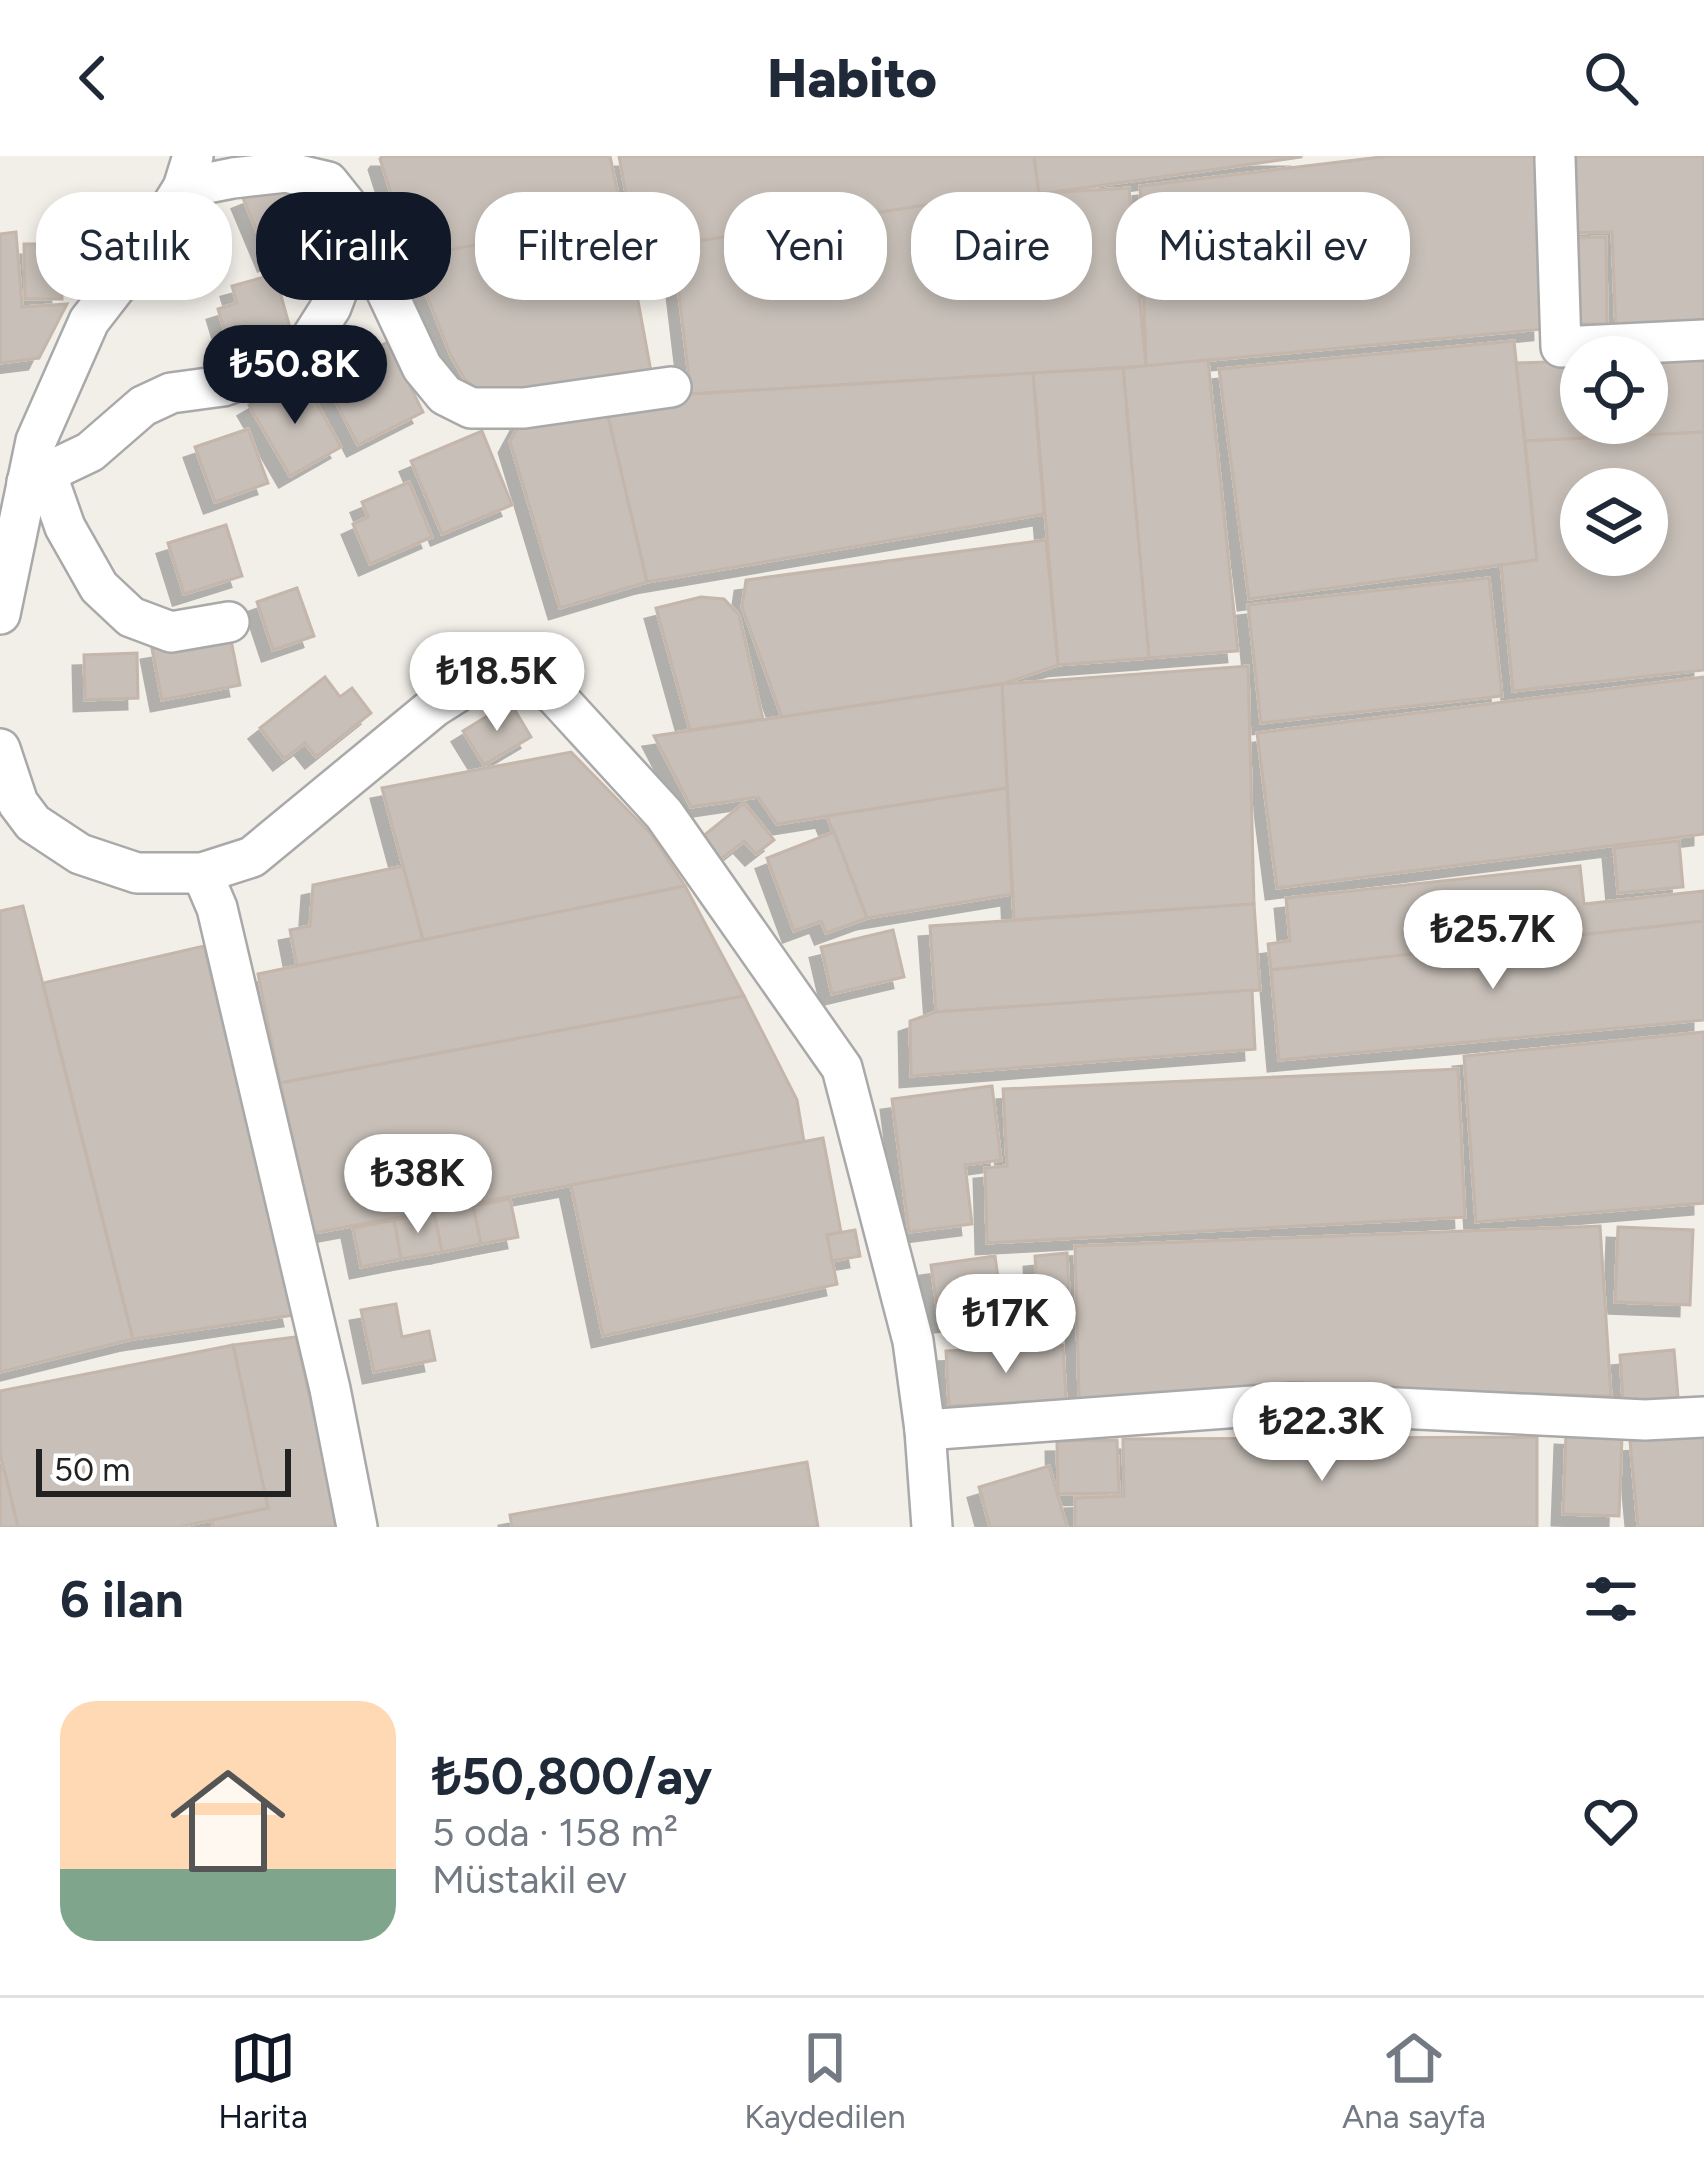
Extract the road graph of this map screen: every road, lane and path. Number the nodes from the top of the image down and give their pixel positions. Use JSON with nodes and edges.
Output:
{"nodes":[{"id":1,"x":1556,"y":159,"type":"dead end"},
{"id":2,"x":188,"y":172,"type":"edge"},
{"id":3,"x":336,"y":192,"type":"edge"},
{"id":4,"x":334,"y":300,"type":"edge"},
{"id":5,"x":391,"y":300,"type":"edge"},
{"id":6,"x":1704,"y":340,"type":"edge"},
{"id":7,"x":671,"y":387,"type":"dead end"},
{"id":8,"x":37,"y":478,"type":"junction"},
{"id":9,"x":0,"y":614,"type":"edge"},
{"id":10,"x":229,"y":622,"type":"dead end"},
{"id":11,"x":0,"y":749,"type":"edge"},
{"id":12,"x":17,"y":826,"type":"edge"},
{"id":13,"x":202,"y":873,"type":"junction"},
{"id":14,"x":1704,"y":1418,"type":"edge"},
{"id":15,"x":925,"y":1430,"type":"junction"},
{"id":16,"x":357,"y":1527,"type":"edge"},
{"id":17,"x":932,"y":1527,"type":"edge"}],
"edges":[{"from":1,"to":6,"type":"street"},
{"from":2,"to":3,"type":"street"},
{"from":2,"to":8,"type":"street"},
{"from":4,"to":8,"type":"street"},
{"from":5,"to":7,"type":"street"},
{"from":8,"to":9,"type":"street"},
{"from":8,"to":10,"type":"street"},
{"from":11,"to":12,"type":"street"},
{"from":12,"to":13,"type":"street"},
{"from":13,"to":15,"type":"street"},
{"from":13,"to":16,"type":"street"},
{"from":14,"to":15,"type":"street"},
{"from":15,"to":17,"type":"street"}]}
